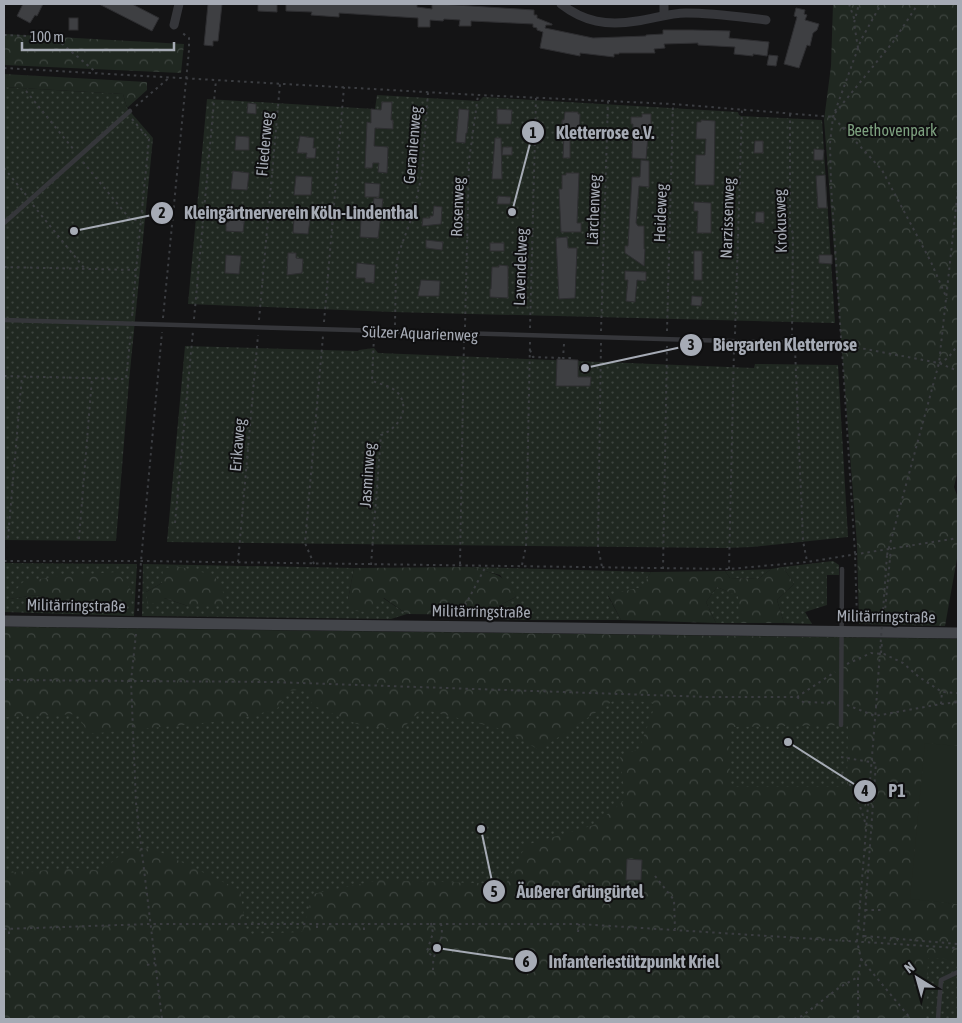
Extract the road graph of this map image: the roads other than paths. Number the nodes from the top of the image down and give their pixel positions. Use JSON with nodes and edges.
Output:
{"nodes":[{"id":1,"x":179,"y":4,"type":"edge"},
{"id":2,"x":561,"y":4,"type":"edge"},
{"id":3,"x":664,"y":4,"type":"edge"},
{"id":4,"x":664,"y":15,"type":"junction"},
{"id":5,"x":766,"y":20,"type":"dead end"},
{"id":6,"x":174,"y":25,"type":"road end"},
{"id":7,"x":130,"y":114,"type":"road end"},
{"id":8,"x":4,"y":223,"type":"edge"},
{"id":9,"x":4,"y":320,"type":"edge"},
{"id":10,"x":839,"y":344,"type":"road end"},
{"id":11,"x":842,"y":569,"type":"dead end"},
{"id":12,"x":4,"y":620,"type":"edge"},
{"id":13,"x":841,"y":632,"type":"junction"},
{"id":14,"x":958,"y":633,"type":"edge"},
{"id":15,"x":841,"y":725,"type":"dead end"},
{"id":16,"x":958,"y":972,"type":"edge"},
{"id":17,"x":938,"y":1019,"type":"edge"}],
"edges":[{"from":1,"to":6,"type":"street"},
{"from":2,"to":4,"type":"street"},
{"from":3,"to":4,"type":"street"},
{"from":4,"to":5,"type":"street"},
{"from":7,"to":8,"type":"lane"},
{"from":9,"to":10,"type":"lane","name":"Sülzer Aquarienweg"},
{"from":11,"to":13,"type":"lane"},
{"from":12,"to":13,"type":"main road","name":"Militärringstraße"},
{"from":13,"to":14,"type":"main road","name":"Militärringstraße"},
{"from":13,"to":15,"type":"lane"},
{"from":16,"to":17,"type":"lane"}]}
